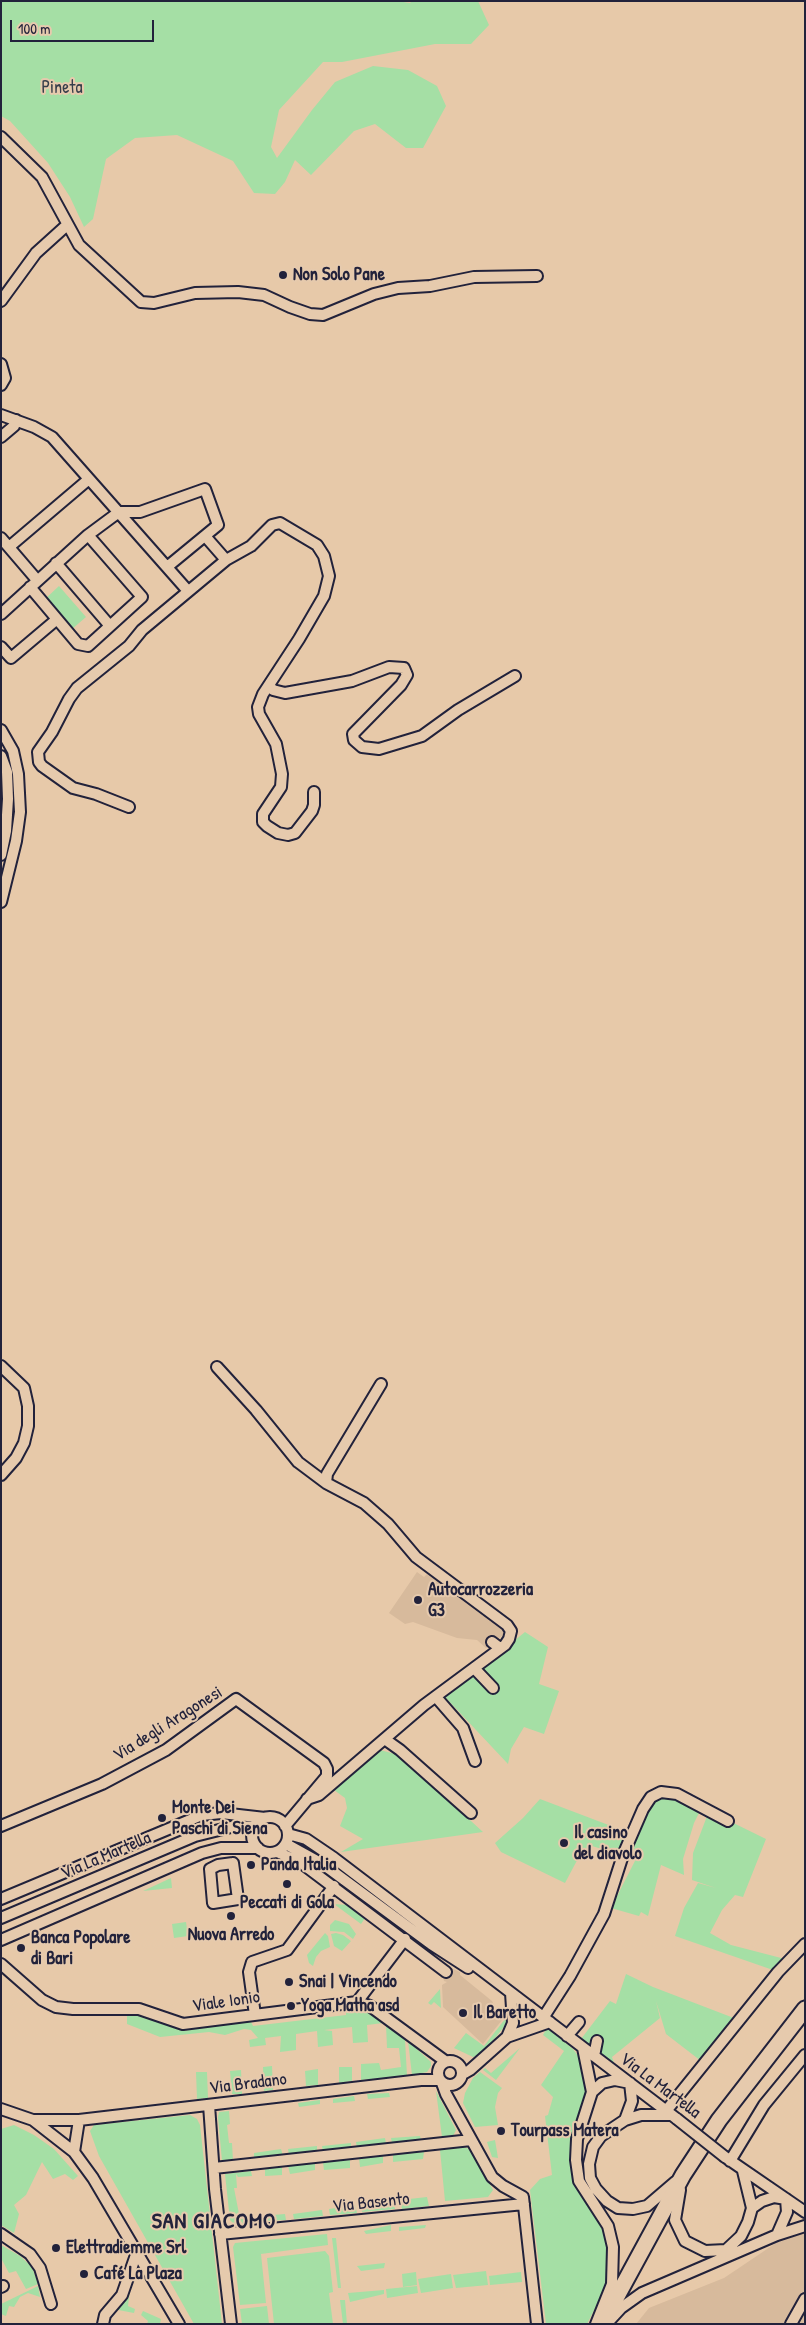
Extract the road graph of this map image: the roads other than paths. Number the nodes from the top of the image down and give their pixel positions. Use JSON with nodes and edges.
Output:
{"nodes":[{"id":1,"x":1,"y":137,"type":"edge"},
{"id":2,"x":67,"y":225,"type":"junction"},
{"id":3,"x":537,"y":276,"type":"dead end"},
{"id":4,"x":1,"y":300,"type":"edge"},
{"id":5,"x":1,"y":364,"type":"edge"},
{"id":6,"x":1,"y":386,"type":"edge"},
{"id":7,"x":1,"y":415,"type":"edge"},
{"id":8,"x":16,"y":420,"type":"junction"},
{"id":9,"x":1,"y":437,"type":"edge"},
{"id":10,"x":89,"y":478,"type":"junction"},
{"id":11,"x":119,"y":512,"type":"junction"},
{"id":12,"x":88,"y":535,"type":"junction"},
{"id":13,"x":205,"y":536,"type":"junction"},
{"id":14,"x":1,"y":538,"type":"edge"},
{"id":15,"x":9,"y":547,"type":"junction"},
{"id":16,"x":226,"y":560,"type":"junction"},
{"id":17,"x":56,"y":563,"type":"junction"},
{"id":18,"x":167,"y":568,"type":"junction"},
{"id":19,"x":33,"y":583,"type":"junction"},
{"id":20,"x":188,"y":592,"type":"junction"},
{"id":21,"x":3,"y":610,"type":"edge"},
{"id":22,"x":56,"y":620,"type":"junction"},
{"id":23,"x":110,"y":626,"type":"junction"},
{"id":24,"x":1,"y":647,"type":"edge"},
{"id":25,"x":514,"y":676,"type":"dead end"},
{"id":26,"x":269,"y":685,"type":"junction"},
{"id":27,"x":1,"y":730,"type":"edge"},
{"id":28,"x":1,"y":756,"type":"edge"},
{"id":29,"x":314,"y":792,"type":"dead end"},
{"id":30,"x":129,"y":807,"type":"dead end"},
{"id":31,"x":1,"y":855,"type":"edge"},
{"id":32,"x":1,"y":902,"type":"edge"},
{"id":33,"x":1,"y":1366,"type":"edge"},
{"id":34,"x":218,"y":1367,"type":"dead end"},
{"id":35,"x":381,"y":1384,"type":"dead end"},
{"id":36,"x":1,"y":1475,"type":"edge"},
{"id":37,"x":326,"y":1482,"type":"junction"},
{"id":38,"x":474,"y":1668,"type":"junction"},
{"id":39,"x":493,"y":1688,"type":"dead end"},
{"id":40,"x":436,"y":1697,"type":"junction"},
{"id":41,"x":386,"y":1740,"type":"junction"},
{"id":42,"x":475,"y":1760,"type":"dead end"},
{"id":43,"x":329,"y":1786,"type":"junction"},
{"id":44,"x":340,"y":1787,"type":"dead end"},
{"id":45,"x":307,"y":1799,"type":"junction"},
{"id":46,"x":221,"y":1813,"type":"junction"},
{"id":47,"x":471,"y":1813,"type":"dead end"},
{"id":48,"x":728,"y":1821,"type":"dead end"},
{"id":49,"x":252,"y":1823,"type":"junction"},
{"id":50,"x":1,"y":1826,"type":"edge"},
{"id":51,"x":219,"y":1830,"type":"junction"},
{"id":52,"x":286,"y":1835,"type":"junction"},
{"id":53,"x":258,"y":1848,"type":"junction"},
{"id":54,"x":277,"y":1852,"type":"junction"},
{"id":55,"x":334,"y":1886,"type":"junction"},
{"id":56,"x":1,"y":1899,"type":"edge"},
{"id":57,"x":1,"y":1918,"type":"edge"},
{"id":58,"x":405,"y":1939,"type":"junction"},
{"id":59,"x":1,"y":1940,"type":"edge"},
{"id":60,"x":805,"y":1944,"type":"edge"},
{"id":61,"x":1,"y":1964,"type":"edge"},
{"id":62,"x":446,"y":1972,"type":"dead end"},
{"id":63,"x":511,"y":1994,"type":"junction"},
{"id":64,"x":357,"y":2002,"type":"junction"},
{"id":65,"x":805,"y":2009,"type":"edge"},
{"id":66,"x":254,"y":2015,"type":"junction"},
{"id":67,"x":547,"y":2020,"type":"junction"},
{"id":68,"x":579,"y":2022,"type":"dead end"},
{"id":69,"x":567,"y":2036,"type":"junction"},
{"id":70,"x":507,"y":2037,"type":"junction"},
{"id":71,"x":597,"y":2041,"type":"dead end"},
{"id":72,"x":583,"y":2048,"type":"junction"},
{"id":73,"x":805,"y":2055,"type":"edge"},
{"id":74,"x":594,"y":2056,"type":"junction"},
{"id":75,"x":457,"y":2063,"type":"junction"},
{"id":76,"x":476,"y":2064,"type":"junction"},
{"id":77,"x":441,"y":2073,"type":"junction"},
{"id":78,"x":463,"y":2074,"type":"junction"},
{"id":79,"x":630,"y":2083,"type":"junction"},
{"id":80,"x":457,"y":2084,"type":"junction"},
{"id":81,"x":592,"y":2092,"type":"junction"},
{"id":82,"x":209,"y":2105,"type":"junction"},
{"id":83,"x":454,"y":2108,"type":"junction"},
{"id":84,"x":1,"y":2109,"type":"edge"},
{"id":85,"x":671,"y":2115,"type":"junction"},
{"id":86,"x":34,"y":2120,"type":"junction"},
{"id":87,"x":79,"y":2120,"type":"junction"},
{"id":88,"x":625,"y":2120,"type":"junction"},
{"id":89,"x":471,"y":2140,"type":"junction"},
{"id":90,"x":74,"y":2152,"type":"junction"},
{"id":91,"x":728,"y":2159,"type":"junction"},
{"id":92,"x":214,"y":2168,"type":"junction"},
{"id":93,"x":743,"y":2171,"type":"junction"},
{"id":94,"x":683,"y":2175,"type":"junction"},
{"id":95,"x":786,"y":2200,"type":"junction"},
{"id":96,"x":524,"y":2204,"type":"junction"},
{"id":97,"x":752,"y":2208,"type":"junction"},
{"id":98,"x":805,"y":2212,"type":"edge"},
{"id":99,"x":805,"y":2226,"type":"edge"},
{"id":100,"x":1,"y":2234,"type":"edge"},
{"id":101,"x":220,"y":2234,"type":"junction"},
{"id":102,"x":777,"y":2235,"type":"junction"},
{"id":103,"x":137,"y":2252,"type":"junction"},
{"id":104,"x":805,"y":2299,"type":"edge"},
{"id":105,"x":51,"y":2304,"type":"dead end"},
{"id":106,"x":172,"y":2313,"type":"junction"},
{"id":107,"x":103,"y":2324,"type":"edge"},
{"id":108,"x":169,"y":2324,"type":"edge"},
{"id":109,"x":178,"y":2324,"type":"edge"},
{"id":110,"x":231,"y":2324,"type":"edge"},
{"id":111,"x":537,"y":2324,"type":"edge"},
{"id":112,"x":596,"y":2324,"type":"edge"},
{"id":113,"x":602,"y":2324,"type":"edge"},
{"id":114,"x":607,"y":2324,"type":"edge"},
{"id":115,"x":791,"y":2324,"type":"edge"}],
"edges":[{"from":1,"to":2,"type":"street"},
{"from":2,"to":3,"type":"street"},
{"from":2,"to":4,"type":"street"},
{"from":5,"to":6,"type":"street"},
{"from":7,"to":8,"type":"street"},
{"from":8,"to":9,"type":"street"},
{"from":8,"to":10,"type":"street"},
{"from":10,"to":11,"type":"street"},
{"from":10,"to":15,"type":"street"},
{"from":11,"to":12,"type":"street"},
{"from":11,"to":13,"type":"street"},
{"from":11,"to":18,"type":"street"},
{"from":12,"to":17,"type":"street"},
{"from":12,"to":23,"type":"street"},
{"from":13,"to":16,"type":"street"},
{"from":13,"to":18,"type":"street"},
{"from":14,"to":15,"type":"street"},
{"from":15,"to":19,"type":"street"},
{"from":16,"to":20,"type":"street"},
{"from":16,"to":26,"type":"street"},
{"from":17,"to":19,"type":"street"},
{"from":17,"to":23,"type":"street"},
{"from":18,"to":20,"type":"street"},
{"from":19,"to":21,"type":"street"},
{"from":19,"to":22,"type":"street"},
{"from":20,"to":30,"type":"street"},
{"from":22,"to":23,"type":"street"},
{"from":22,"to":24,"type":"street"},
{"from":25,"to":26,"type":"street"},
{"from":26,"to":29,"type":"street"},
{"from":27,"to":32,"type":"street"},
{"from":28,"to":31,"type":"street"},
{"from":33,"to":36,"type":"street"},
{"from":34,"to":37,"type":"street"},
{"from":35,"to":37,"type":"street"},
{"from":37,"to":38,"type":"street"},
{"from":38,"to":39,"type":"street"},
{"from":38,"to":40,"type":"street"},
{"from":40,"to":41,"type":"street"},
{"from":40,"to":42,"type":"street"},
{"from":41,"to":43,"type":"street"},
{"from":41,"to":47,"type":"street"},
{"from":43,"to":44,"type":"street"},
{"from":43,"to":45,"type":"street"},
{"from":45,"to":50,"type":"street","name":"Via degli Aragonesi"},
{"from":45,"to":52,"type":"street","name":"Via degli Aragonesi"},
{"from":46,"to":49,"type":"street"},
{"from":46,"to":51,"type":"street"},
{"from":46,"to":56,"type":"street"},
{"from":48,"to":67,"type":"street"},
{"from":49,"to":51,"type":"street","name":"Via La Martella"},
{"from":49,"to":52,"type":"street"},
{"from":49,"to":53,"type":"street"},
{"from":51,"to":57,"type":"street","name":"Via La Martella"},
{"from":52,"to":54,"type":"street"},
{"from":52,"to":63,"type":"street","name":"Via La Martella"},
{"from":53,"to":54,"type":"street"},
{"from":53,"to":59,"type":"street"},
{"from":54,"to":55,"type":"street"},
{"from":55,"to":58,"type":"street"},
{"from":55,"to":66,"type":"street"},
{"from":58,"to":62,"type":"street"},
{"from":58,"to":64,"type":"street"},
{"from":60,"to":85,"type":"street"},
{"from":61,"to":66,"type":"street","name":"Viale Ionio"},
{"from":63,"to":67,"type":"street","name":"Via La Martella"},
{"from":63,"to":70,"type":"street"},
{"from":64,"to":66,"type":"street","name":"Viale Ionio"},
{"from":64,"to":77,"type":"street"},
{"from":65,"to":94,"type":"highway"},
{"from":67,"to":69,"type":"street","name":"Via La Martella"},
{"from":67,"to":70,"type":"street"},
{"from":68,"to":69,"type":"street"},
{"from":69,"to":72,"type":"street","name":"Via La Martella"},
{"from":70,"to":76,"type":"street"},
{"from":71,"to":74,"type":"street"},
{"from":72,"to":74,"type":"street","name":"Via La Martella"},
{"from":72,"to":81,"type":"street"},
{"from":73,"to":91,"type":"street"},
{"from":74,"to":79,"type":"street","name":"Via La Martella"},
{"from":75,"to":76,"type":"street"},
{"from":75,"to":77,"type":"street"},
{"from":75,"to":78,"type":"street"},
{"from":76,"to":78,"type":"street"},
{"from":77,"to":80,"type":"street"},
{"from":77,"to":82,"type":"street","name":"Via Bradano"},
{"from":77,"to":83,"type":"street"},
{"from":78,"to":80,"type":"street"},
{"from":79,"to":81,"type":"street"},
{"from":79,"to":85,"type":"street","name":"Via La Martella"},
{"from":79,"to":88,"type":"street"},
{"from":80,"to":83,"type":"street"},
{"from":81,"to":112,"type":"street"},
{"from":82,"to":87,"type":"street","name":"Via Bradano"},
{"from":82,"to":92,"type":"street"},
{"from":83,"to":89,"type":"street"},
{"from":84,"to":86,"type":"street"},
{"from":85,"to":88,"type":"street"},
{"from":85,"to":91,"type":"street","name":"Via La Martella","bridge":true},
{"from":86,"to":87,"type":"street","name":"Via Bradano"},
{"from":86,"to":90,"type":"street"},
{"from":87,"to":90,"type":"street"},
{"from":88,"to":94,"type":"street"},
{"from":89,"to":92,"type":"street"},
{"from":89,"to":96,"type":"street"},
{"from":90,"to":103,"type":"street"},
{"from":91,"to":93,"type":"street","name":"Via La Martella"},
{"from":92,"to":101,"type":"street"},
{"from":93,"to":95,"type":"street","name":"Via La Martella"},
{"from":93,"to":97,"type":"street"},
{"from":94,"to":97,"type":"street"},
{"from":94,"to":113,"type":"highway"},
{"from":95,"to":97,"type":"street"},
{"from":95,"to":98,"type":"street","name":"Via La Martella"},
{"from":95,"to":102,"type":"street"},
{"from":96,"to":101,"type":"street","name":"Via Basento"},
{"from":96,"to":111,"type":"street"},
{"from":99,"to":102,"type":"street"},
{"from":100,"to":105,"type":"street"},
{"from":101,"to":110,"type":"street"},
{"from":102,"to":114,"type":"street"},
{"from":103,"to":106,"type":"street"},
{"from":103,"to":107,"type":"street"},
{"from":104,"to":115,"type":"street"},
{"from":106,"to":108,"type":"street"},
{"from":106,"to":109,"type":"street"}]}
